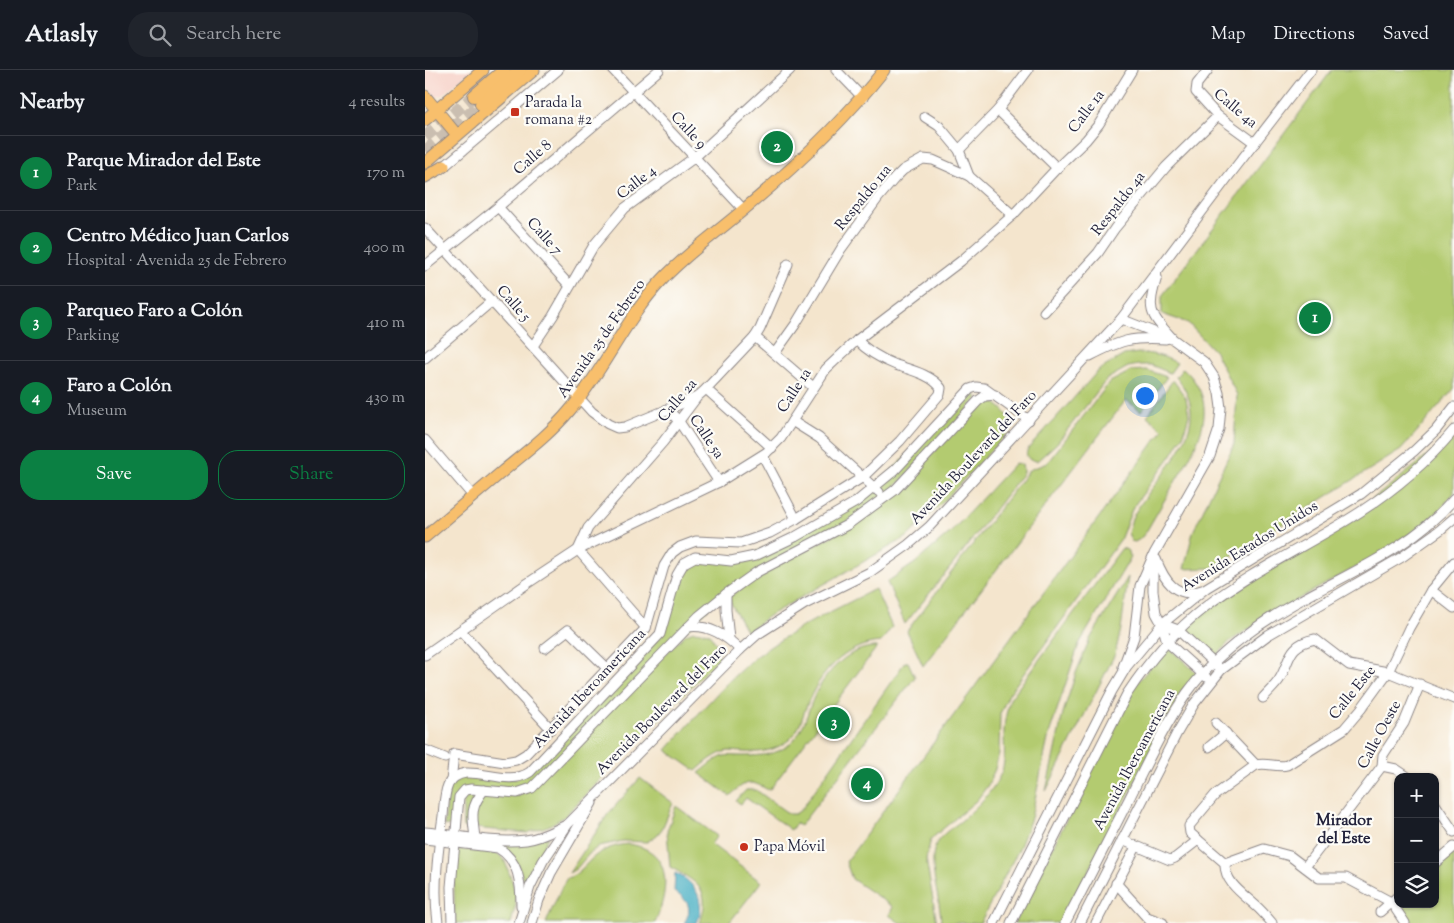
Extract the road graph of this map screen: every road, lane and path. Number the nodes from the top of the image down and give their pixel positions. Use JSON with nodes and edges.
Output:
{"nodes":[{"id":1,"x":483,"y":70,"type":"edge"},
{"id":2,"x":504,"y":70,"type":"edge"},
{"id":3,"x":520,"y":70,"type":"edge"},
{"id":4,"x":534,"y":70,"type":"edge"},
{"id":5,"x":558,"y":70,"type":"edge"},
{"id":6,"x":613,"y":70,"type":"edge"},
{"id":7,"x":659,"y":70,"type":"edge"},
{"id":8,"x":789,"y":70,"type":"edge"},
{"id":9,"x":836,"y":70,"type":"edge"},
{"id":10,"x":884,"y":70,"type":"edge"},
{"id":11,"x":1028,"y":70,"type":"edge"},
{"id":12,"x":1132,"y":70,"type":"edge"},
{"id":13,"x":1208,"y":70,"type":"edge"},
{"id":14,"x":1311,"y":70,"type":"edge"},
{"id":15,"x":633,"y":92,"type":"junction"},
{"id":16,"x":425,"y":96,"type":"edge"},
{"id":17,"x":863,"y":98,"type":"junction"},
{"id":18,"x":436,"y":110,"type":"junction"},
{"id":19,"x":998,"y":110,"type":"junction"},
{"id":20,"x":1218,"y":116,"type":"junction"},
{"id":21,"x":925,"y":117,"type":"dead end"},
{"id":22,"x":425,"y":120,"type":"edge"},
{"id":23,"x":457,"y":135,"type":"junction"},
{"id":24,"x":1255,"y":142,"type":"junction"},
{"id":25,"x":959,"y":150,"type":"junction"},
{"id":26,"x":695,"y":157,"type":"junction"},
{"id":27,"x":425,"y":163,"type":"edge"},
{"id":28,"x":444,"y":166,"type":"junction"},
{"id":29,"x":1057,"y":168,"type":"junction"},
{"id":30,"x":969,"y":176,"type":"junction"},
{"id":31,"x":425,"y":177,"type":"edge"},
{"id":32,"x":425,"y":183,"type":"edge"},
{"id":33,"x":498,"y":207,"type":"junction"},
{"id":34,"x":744,"y":210,"type":"junction"},
{"id":35,"x":1013,"y":215,"type":"junction"},
{"id":36,"x":425,"y":228,"type":"edge"},
{"id":37,"x":444,"y":249,"type":"junction"},
{"id":38,"x":788,"y":264,"type":"dead end"},
{"id":39,"x":425,"y":266,"type":"edge"},
{"id":40,"x":1159,"y":271,"type":"junction"},
{"id":41,"x":570,"y":286,"type":"junction"},
{"id":42,"x":492,"y":301,"type":"junction"},
{"id":43,"x":1044,"y":312,"type":"dead end"},
{"id":44,"x":1121,"y":319,"type":"junction"},
{"id":45,"x":755,"y":337,"type":"junction"},
{"id":46,"x":857,"y":340,"type":"junction"},
{"id":47,"x":1174,"y":340,"type":"junction"},
{"id":48,"x":533,"y":346,"type":"junction"},
{"id":49,"x":775,"y":353,"type":"junction"},
{"id":50,"x":425,"y":358,"type":"edge"},
{"id":51,"x":1083,"y":360,"type":"junction"},
{"id":52,"x":813,"y":387,"type":"junction"},
{"id":53,"x":706,"y":389,"type":"junction"},
{"id":54,"x":995,"y":395,"type":"junction"},
{"id":55,"x":697,"y":397,"type":"junction"},
{"id":56,"x":579,"y":399,"type":"junction"},
{"id":57,"x":1454,"y":407,"type":"edge"},
{"id":58,"x":667,"y":409,"type":"junction"},
{"id":59,"x":678,"y":420,"type":"junction"},
{"id":60,"x":1029,"y":420,"type":"junction"},
{"id":61,"x":792,"y":421,"type":"junction"},
{"id":62,"x":1454,"y":430,"type":"edge"},
{"id":63,"x":426,"y":445,"type":"edge"},
{"id":64,"x":772,"y":448,"type":"junction"},
{"id":65,"x":763,"y":456,"type":"junction"},
{"id":66,"x":863,"y":477,"type":"junction"},
{"id":67,"x":719,"y":482,"type":"junction"},
{"id":68,"x":875,"y":488,"type":"junction"},
{"id":69,"x":473,"y":496,"type":"junction"},
{"id":70,"x":885,"y":498,"type":"junction"},
{"id":71,"x":1454,"y":499,"type":"edge"},
{"id":72,"x":1441,"y":514,"type":"junction"},
{"id":73,"x":795,"y":519,"type":"junction"},
{"id":74,"x":1452,"y":523,"type":"edge"},
{"id":75,"x":425,"y":537,"type":"edge"},
{"id":76,"x":578,"y":550,"type":"junction"},
{"id":77,"x":1154,"y":554,"type":"junction"},
{"id":78,"x":1454,"y":562,"type":"edge"},
{"id":79,"x":1207,"y":588,"type":"junction"},
{"id":80,"x":1431,"y":590,"type":"junction"},
{"id":81,"x":726,"y":594,"type":"junction"},
{"id":82,"x":1454,"y":608,"type":"edge"},
{"id":83,"x":1162,"y":624,"type":"junction"},
{"id":84,"x":688,"y":627,"type":"junction"},
{"id":85,"x":646,"y":628,"type":"junction"},
{"id":86,"x":1178,"y":630,"type":"junction"},
{"id":87,"x":461,"y":631,"type":"junction"},
{"id":88,"x":729,"y":638,"type":"junction"},
{"id":89,"x":1167,"y":642,"type":"junction"},
{"id":90,"x":545,"y":648,"type":"dead end"},
{"id":91,"x":740,"y":650,"type":"junction"},
{"id":92,"x":425,"y":655,"type":"edge"},
{"id":93,"x":1214,"y":663,"type":"junction"},
{"id":94,"x":608,"y":669,"type":"junction"},
{"id":95,"x":1221,"y":670,"type":"junction"},
{"id":96,"x":1388,"y":672,"type":"junction"},
{"id":97,"x":1203,"y":674,"type":"junction"},
{"id":98,"x":1211,"y":681,"type":"junction"},
{"id":99,"x":1420,"y":684,"type":"junction"},
{"id":100,"x":1112,"y":691,"type":"junction"},
{"id":101,"x":1263,"y":698,"type":"dead end"},
{"id":102,"x":1454,"y":699,"type":"edge"},
{"id":103,"x":1216,"y":723,"type":"dead end"},
{"id":104,"x":551,"y":729,"type":"junction"},
{"id":105,"x":1226,"y":733,"type":"junction"},
{"id":106,"x":1209,"y":747,"type":"dead end"},
{"id":107,"x":425,"y":750,"type":"edge"},
{"id":108,"x":453,"y":756,"type":"junction"},
{"id":109,"x":1256,"y":765,"type":"junction"},
{"id":110,"x":1382,"y":766,"type":"junction"},
{"id":111,"x":1402,"y":773,"type":"edge"},
{"id":112,"x":454,"y":778,"type":"junction"},
{"id":113,"x":485,"y":790,"type":"junction"},
{"id":114,"x":595,"y":799,"type":"junction"},
{"id":115,"x":1439,"y":810,"type":"edge"},
{"id":116,"x":568,"y":824,"type":"junction"},
{"id":117,"x":425,"y":832,"type":"edge"},
{"id":118,"x":1454,"y":832,"type":"edge"},
{"id":119,"x":440,"y":837,"type":"junction"},
{"id":120,"x":475,"y":837,"type":"junction"},
{"id":121,"x":425,"y":839,"type":"edge"},
{"id":122,"x":456,"y":839,"type":"junction"},
{"id":123,"x":1122,"y":840,"type":"junction"},
{"id":124,"x":1198,"y":840,"type":"junction"},
{"id":125,"x":1136,"y":847,"type":"junction"},
{"id":126,"x":1454,"y":847,"type":"edge"},
{"id":127,"x":1439,"y":860,"type":"edge"},
{"id":128,"x":1225,"y":863,"type":"junction"},
{"id":129,"x":1305,"y":867,"type":"junction"},
{"id":130,"x":1116,"y":883,"type":"junction"},
{"id":131,"x":1394,"y":899,"type":"edge"},
{"id":132,"x":1394,"y":900,"type":"edge"},
{"id":133,"x":1399,"y":908,"type":"edge"},
{"id":134,"x":1380,"y":912,"type":"dead end"},
{"id":135,"x":520,"y":919,"type":"edge"},
{"id":136,"x":1149,"y":920,"type":"edge"},
{"id":137,"x":438,"y":923,"type":"edge"},
{"id":138,"x":452,"y":923,"type":"edge"},
{"id":139,"x":531,"y":923,"type":"edge"},
{"id":140,"x":994,"y":923,"type":"edge"},
{"id":141,"x":1011,"y":923,"type":"edge"},
{"id":142,"x":1065,"y":923,"type":"edge"},
{"id":143,"x":1080,"y":923,"type":"edge"},
{"id":144,"x":1096,"y":923,"type":"edge"},
{"id":145,"x":1163,"y":923,"type":"edge"},
{"id":146,"x":1272,"y":923,"type":"edge"},
{"id":147,"x":1405,"y":923,"type":"edge"}],
"edges":[{"from":1,"to":18,"type":"main road"},
{"from":2,"to":3,"type":"highway"},
{"from":4,"to":23,"type":"main road"},
{"from":5,"to":28,"type":"street"},
{"from":6,"to":15,"type":"street","name":"Calle 9"},
{"from":7,"to":15,"type":"street","name":"Calle 8"},
{"from":8,"to":26,"type":"street","name":"Calle 4"},
{"from":9,"to":17,"type":"street"},
{"from":10,"to":17,"type":"main road","name":"Avenida 25 de Febrero"},
{"from":11,"to":19,"type":"street"},
{"from":12,"to":29,"type":"street","name":"Calle 1a"},
{"from":13,"to":20,"type":"street","name":"Calle 4a"},
{"from":14,"to":24,"type":"street","name":"Avenida Boulevard del Faro"},
{"from":15,"to":26,"type":"street","name":"Calle 9"},
{"from":15,"to":33,"type":"street","name":"Calle 8"},
{"from":16,"to":18,"type":"main road"},
{"from":17,"to":34,"type":"main road","name":"Avenida 25 de Febrero"},
{"from":18,"to":22,"type":"main road"},
{"from":18,"to":23,"type":"main road"},
{"from":19,"to":25,"type":"street"},
{"from":19,"to":29,"type":"street"},
{"from":20,"to":24,"type":"street","name":"Calle 4a"},
{"from":20,"to":43,"type":"street","name":"Respaldo 4a"},
{"from":21,"to":25,"type":"street"},
{"from":23,"to":27,"type":"main road"},
{"from":24,"to":40,"type":"street","name":"Avenida Boulevard del Faro"},
{"from":25,"to":30,"type":"street"},
{"from":26,"to":34,"type":"street","name":"Calle 9"},
{"from":26,"to":41,"type":"street","name":"Calle 4"},
{"from":28,"to":31,"type":"main road"},
{"from":28,"to":32,"type":"street"},
{"from":29,"to":35,"type":"street","name":"Calle 1a"},
{"from":30,"to":35,"type":"street","name":"Respaldo 11a"},
{"from":30,"to":49,"type":"street","name":"Respaldo 11a"},
{"from":33,"to":37,"type":"street","name":"Calle 8"},
{"from":33,"to":41,"type":"street","name":"Calle 7"},
{"from":34,"to":56,"type":"main road","name":"Avenida 25 de Febrero"},
{"from":35,"to":46,"type":"street","name":"Calle 1a"},
{"from":36,"to":37,"type":"street","name":"Calle 5"},
{"from":37,"to":39,"type":"street","name":"Calle 8"},
{"from":37,"to":42,"type":"street","name":"Calle 5"},
{"from":38,"to":45,"type":"street","name":"Calle 2a"},
{"from":40,"to":44,"type":"street","name":"Avenida Boulevard del Faro"},
{"from":40,"to":47,"type":"street"},
{"from":41,"to":48,"type":"street","name":"Calle 4"},
{"from":42,"to":48,"type":"street","name":"Calle 5"},
{"from":42,"to":50,"type":"street"},
{"from":44,"to":47,"type":"street"},
{"from":44,"to":51,"type":"street","name":"Avenida Boulevard del Faro"},
{"from":45,"to":49,"type":"street"},
{"from":45,"to":53,"type":"street","name":"Calle 2a"},
{"from":46,"to":52,"type":"street","name":"Calle 1a"},
{"from":46,"to":66,"type":"street"},
{"from":47,"to":51,"type":"street"},
{"from":47,"to":77,"type":"street"},
{"from":48,"to":56,"type":"street","name":"Calle 5"},
{"from":49,"to":52,"type":"street"},
{"from":51,"to":60,"type":"street","name":"Avenida Boulevard del Faro"},
{"from":52,"to":61,"type":"street","name":"Calle 1a"},
{"from":53,"to":55,"type":"street","name":"Calle 2a"},
{"from":53,"to":64,"type":"street"},
{"from":54,"to":60,"type":"street","name":"Avenida Iberoamericana"},
{"from":54,"to":68,"type":"street","name":"Avenida Iberoamericana"},
{"from":54,"to":70,"type":"street","name":"Avenida Iberoamericana"},
{"from":55,"to":58,"type":"street","name":"Calle 5a"},
{"from":55,"to":59,"type":"street","name":"Calle 2a"},
{"from":56,"to":58,"type":"street","name":"Calle 5a"},
{"from":56,"to":69,"type":"main road","name":"Avenida 25 de Febrero"},
{"from":57,"to":79,"type":"street","name":"Avenida Estados Unidos"},
{"from":58,"to":59,"type":"street","name":"Calle 5a"},
{"from":59,"to":67,"type":"street","name":"Calle 5a"},
{"from":59,"to":76,"type":"street","name":"Calle 2a"},
{"from":60,"to":91,"type":"street","name":"Avenida Boulevard del Faro"},
{"from":61,"to":64,"type":"street","name":"Calle 1a"},
{"from":61,"to":66,"type":"street"},
{"from":62,"to":86,"type":"street","name":"Avenida Estados Unidos"},
{"from":63,"to":69,"type":"street"},
{"from":64,"to":65,"type":"street","name":"Calle 1a"},
{"from":65,"to":67,"type":"street","name":"Calle 1a"},
{"from":65,"to":73,"type":"street"},
{"from":66,"to":68,"type":"street"},
{"from":66,"to":73,"type":"street"},
{"from":67,"to":76,"type":"street","name":"Calle 1a"},
{"from":68,"to":70,"type":"street"},
{"from":68,"to":112,"type":"street","name":"Avenida Iberoamericana"},
{"from":69,"to":75,"type":"main road","name":"Avenida 25 de Febrero"},
{"from":70,"to":81,"type":"street","name":"Avenida Iberoamericana"},
{"from":71,"to":72,"type":"street","name":"Avenida Iberoamericana"},
{"from":72,"to":74,"type":"street"},
{"from":72,"to":93,"type":"street","name":"Avenida Iberoamericana"},
{"from":73,"to":85,"type":"street"},
{"from":74,"to":95,"type":"street","name":"Avenida Iberoamericana"},
{"from":76,"to":85,"type":"street"},
{"from":76,"to":87,"type":"street","name":"Calle 1a"},
{"from":77,"to":79,"type":"street"},
{"from":77,"to":83,"type":"street"},
{"from":77,"to":100,"type":"street"},
{"from":78,"to":80,"type":"street","name":"Calle Este"},
{"from":79,"to":83,"type":"street","name":"Avenida Estados Unidos"},
{"from":80,"to":82,"type":"street"},
{"from":80,"to":96,"type":"street","name":"Calle Este"},
{"from":81,"to":84,"type":"street","name":"Avenida Iberoamericana"},
{"from":81,"to":88,"type":"street"},
{"from":83,"to":86,"type":"street"},
{"from":83,"to":89,"type":"street"},
{"from":83,"to":100,"type":"street","name":"Avenida Estados Unidos"},
{"from":84,"to":88,"type":"street"},
{"from":84,"to":113,"type":"street","name":"Avenida Iberoamericana"},
{"from":85,"to":94,"type":"street"},
{"from":86,"to":89,"type":"street","name":"Avenida Estados Unidos"},
{"from":86,"to":93,"type":"street"},
{"from":87,"to":92,"type":"street","name":"Calle 1a"},
{"from":87,"to":104,"type":"street"},
{"from":88,"to":91,"type":"street"},
{"from":89,"to":97,"type":"street"},
{"from":89,"to":141,"type":"street","name":"Avenida Estados Unidos"},
{"from":90,"to":94,"type":"street"},
{"from":91,"to":114,"type":"street","name":"Avenida Boulevard del Faro"},
{"from":93,"to":95,"type":"street"},
{"from":93,"to":97,"type":"street","name":"Avenida Iberoamericana"},
{"from":94,"to":104,"type":"street"},
{"from":95,"to":98,"type":"street","name":"Avenida Iberoamericana"},
{"from":96,"to":99,"type":"street"},
{"from":96,"to":101,"type":"street"},
{"from":96,"to":109,"type":"street","name":"Calle Este"},
{"from":97,"to":98,"type":"street"},
{"from":97,"to":142,"type":"street","name":"Avenida Iberoamericana"},
{"from":98,"to":123,"type":"street","name":"Avenida Iberoamericana"},
{"from":99,"to":102,"type":"street"},
{"from":99,"to":110,"type":"street","name":"Calle Oeste"},
{"from":100,"to":140,"type":"street","name":"Avenida Estados Unidos"},
{"from":103,"to":105,"type":"street"},
{"from":104,"to":108,"type":"street"},
{"from":105,"to":106,"type":"street"},
{"from":105,"to":109,"type":"street"},
{"from":107,"to":108,"type":"street"},
{"from":108,"to":112,"type":"street"},
{"from":109,"to":124,"type":"street"},
{"from":110,"to":111,"type":"street"},
{"from":110,"to":129,"type":"street","name":"Calle Oeste"},
{"from":112,"to":119,"type":"street"},
{"from":113,"to":120,"type":"street"},
{"from":113,"to":122,"type":"street","name":"Avenida Iberoamericana"},
{"from":114,"to":116,"type":"street","name":"Avenida Boulevard del Faro"},
{"from":114,"to":139,"type":"street","name":"Avenida Boulevard del Faro"},
{"from":115,"to":118,"type":"street"},
{"from":116,"to":120,"type":"street"},
{"from":116,"to":135,"type":"street","name":"Avenida Boulevard del Faro"},
{"from":117,"to":119,"type":"street"},
{"from":119,"to":121,"type":"street"},
{"from":119,"to":122,"type":"street"},
{"from":119,"to":137,"type":"street"},
{"from":120,"to":122,"type":"street"},
{"from":122,"to":135,"type":"street"},
{"from":122,"to":138,"type":"street","name":"Avenida Iberoamericana"},
{"from":123,"to":125,"type":"street"},
{"from":123,"to":143,"type":"street","name":"Avenida Iberoamericana"},
{"from":124,"to":125,"type":"street"},
{"from":124,"to":128,"type":"street"},
{"from":125,"to":130,"type":"street"},
{"from":126,"to":127,"type":"street"},
{"from":128,"to":129,"type":"street"},
{"from":128,"to":146,"type":"street"},
{"from":129,"to":131,"type":"street"},
{"from":130,"to":136,"type":"street"},
{"from":130,"to":144,"type":"street"},
{"from":132,"to":134,"type":"street"},
{"from":133,"to":147,"type":"street"},
{"from":136,"to":145,"type":"street"}]}
